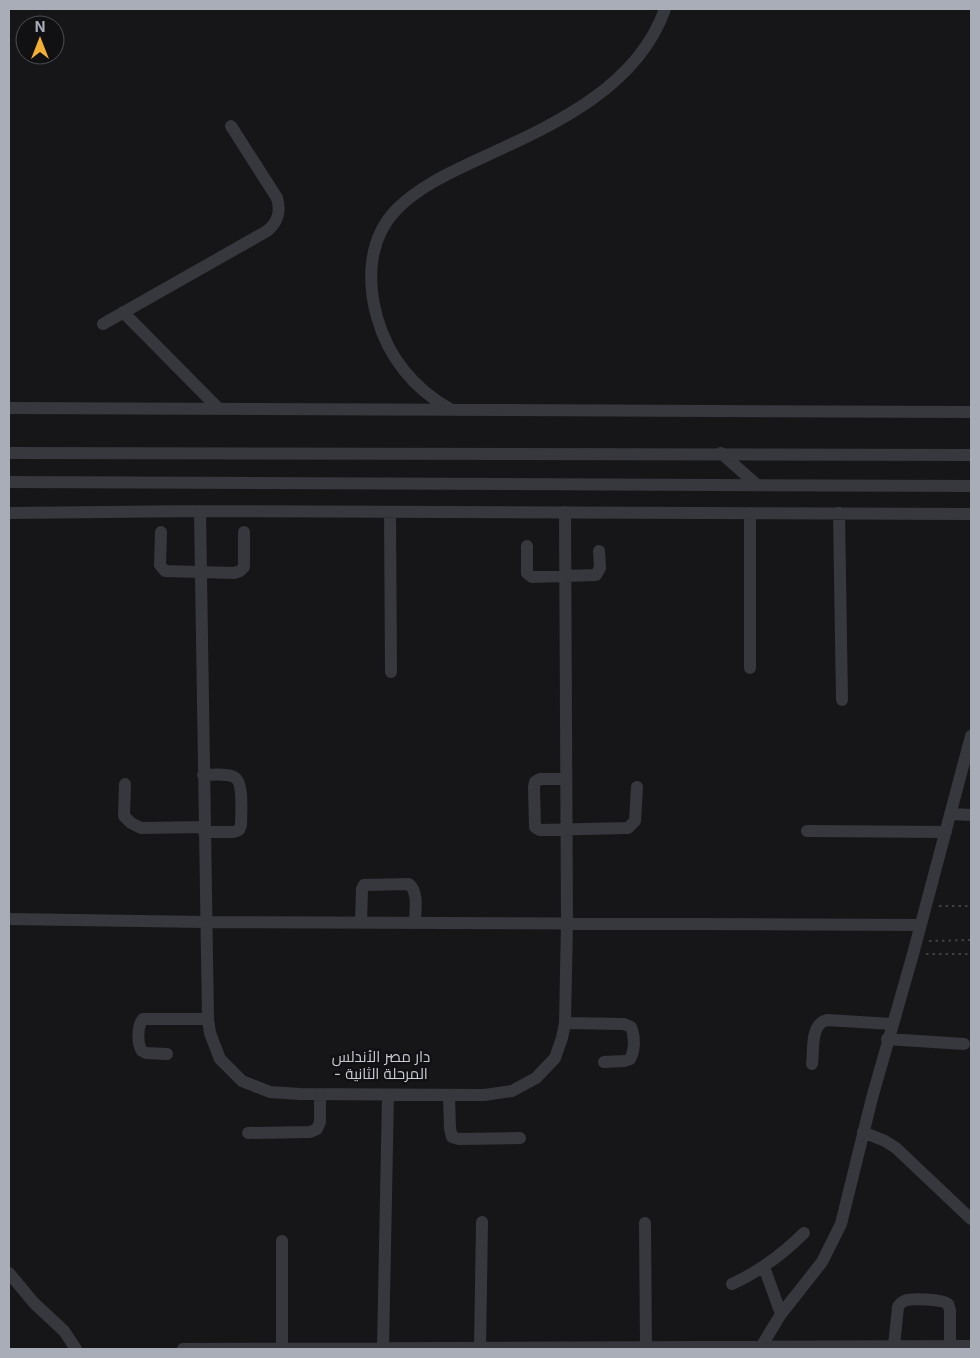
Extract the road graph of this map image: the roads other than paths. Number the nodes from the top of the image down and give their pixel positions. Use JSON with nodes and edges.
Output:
{"nodes":[{"id":1,"x":666,"y":9,"type":"edge"},
{"id":2,"x":231,"y":126,"type":"dead end"},
{"id":3,"x":123,"y":312,"type":"junction"},
{"id":4,"x":103,"y":324,"type":"dead end"},
{"id":5,"x":9,"y":408,"type":"edge"},
{"id":6,"x":218,"y":408,"type":"junction"},
{"id":7,"x":450,"y":409,"type":"junction"},
{"id":8,"x":971,"y":412,"type":"edge"},
{"id":9,"x":14,"y":453,"type":"edge"},
{"id":10,"x":721,"y":453,"type":"junction"},
{"id":11,"x":971,"y":455,"type":"edge"},
{"id":12,"x":9,"y":460,"type":"edge"},
{"id":13,"x":9,"y":482,"type":"edge"},
{"id":14,"x":757,"y":485,"type":"junction"},
{"id":15,"x":971,"y":486,"type":"edge"},
{"id":16,"x":200,"y":511,"type":"junction"},
{"id":17,"x":390,"y":512,"type":"junction"},
{"id":18,"x":565,"y":512,"type":"junction"},
{"id":19,"x":9,"y":513,"type":"edge"},
{"id":20,"x":750,"y":513,"type":"junction"},
{"id":21,"x":839,"y":513,"type":"junction"},
{"id":22,"x":971,"y":514,"type":"edge"},
{"id":23,"x":161,"y":532,"type":"dead end"},
{"id":24,"x":244,"y":532,"type":"dead end"},
{"id":25,"x":526,"y":546,"type":"dead end"},
{"id":26,"x":599,"y":551,"type":"dead end"},
{"id":27,"x":201,"y":572,"type":"junction"},
{"id":28,"x":565,"y":576,"type":"junction"},
{"id":29,"x":750,"y":668,"type":"dead end"},
{"id":30,"x":391,"y":672,"type":"dead end"},
{"id":31,"x":842,"y":700,"type":"dead end"},
{"id":32,"x":971,"y":740,"type":"edge"},
{"id":33,"x":203,"y":775,"type":"junction"},
{"id":34,"x":566,"y":779,"type":"junction"},
{"id":35,"x":125,"y":784,"type":"dead end"},
{"id":36,"x":637,"y":787,"type":"dead end"},
{"id":37,"x":951,"y":814,"type":"junction"},
{"id":38,"x":971,"y":815,"type":"edge"},
{"id":39,"x":204,"y":830,"type":"junction"},
{"id":40,"x":566,"y":830,"type":"junction"},
{"id":41,"x":807,"y":831,"type":"dead end"},
{"id":42,"x":946,"y":832,"type":"junction"},
{"id":43,"x":9,"y":919,"type":"edge"},
{"id":44,"x":205,"y":922,"type":"junction"},
{"id":45,"x":361,"y":922,"type":"junction"},
{"id":46,"x":415,"y":923,"type":"junction"},
{"id":47,"x":567,"y":923,"type":"junction"},
{"id":48,"x":921,"y":925,"type":"junction"},
{"id":49,"x":208,"y":1019,"type":"junction"},
{"id":50,"x":565,"y":1023,"type":"junction"},
{"id":51,"x":892,"y":1024,"type":"junction"},
{"id":52,"x":887,"y":1039,"type":"junction"},
{"id":53,"x":964,"y":1044,"type":"dead end"},
{"id":54,"x":167,"y":1054,"type":"dead end"},
{"id":55,"x":604,"y":1062,"type":"dead end"},
{"id":56,"x":812,"y":1064,"type":"dead end"},
{"id":57,"x":320,"y":1094,"type":"junction"},
{"id":58,"x":388,"y":1095,"type":"junction"},
{"id":59,"x":449,"y":1096,"type":"junction"},
{"id":60,"x":862,"y":1132,"type":"junction"},
{"id":61,"x":248,"y":1133,"type":"dead end"},
{"id":62,"x":520,"y":1138,"type":"dead end"},
{"id":63,"x":971,"y":1219,"type":"edge"},
{"id":64,"x":482,"y":1222,"type":"dead end"},
{"id":65,"x":645,"y":1223,"type":"dead end"},
{"id":66,"x":804,"y":1233,"type":"dead end"},
{"id":67,"x":282,"y":1241,"type":"dead end"},
{"id":68,"x":764,"y":1267,"type":"junction"},
{"id":69,"x":9,"y":1273,"type":"edge"},
{"id":70,"x":732,"y":1284,"type":"dead end"},
{"id":71,"x":781,"y":1314,"type":"junction"},
{"id":72,"x":894,"y":1346,"type":"junction"},
{"id":73,"x":950,"y":1346,"type":"junction"},
{"id":74,"x":971,"y":1346,"type":"edge"},
{"id":75,"x":646,"y":1347,"type":"junction"},
{"id":76,"x":761,"y":1347,"type":"junction"},
{"id":77,"x":480,"y":1348,"type":"junction"},
{"id":78,"x":76,"y":1349,"type":"edge"},
{"id":79,"x":183,"y":1349,"type":"edge"},
{"id":80,"x":282,"y":1349,"type":"edge"},
{"id":81,"x":385,"y":1349,"type":"edge"}],
"edges":[{"from":1,"to":7,"type":"street"},
{"from":2,"to":3,"type":"street"},
{"from":3,"to":4,"type":"street"},
{"from":3,"to":6,"type":"street"},
{"from":5,"to":6,"type":"street"},
{"from":6,"to":7,"type":"street"},
{"from":7,"to":8,"type":"street"},
{"from":9,"to":10,"type":"street"},
{"from":9,"to":12,"type":"street"},
{"from":10,"to":11,"type":"street"},
{"from":10,"to":14,"type":"street"},
{"from":13,"to":14,"type":"street"},
{"from":14,"to":15,"type":"street"},
{"from":16,"to":17,"type":"street"},
{"from":16,"to":19,"type":"street"},
{"from":16,"to":27,"type":"street"},
{"from":17,"to":18,"type":"street"},
{"from":17,"to":30,"type":"street"},
{"from":18,"to":20,"type":"street"},
{"from":18,"to":28,"type":"street"},
{"from":20,"to":21,"type":"street"},
{"from":20,"to":29,"type":"street"},
{"from":21,"to":22,"type":"street"},
{"from":21,"to":31,"type":"street"},
{"from":23,"to":27,"type":"street"},
{"from":24,"to":27,"type":"street"},
{"from":25,"to":28,"type":"street"},
{"from":26,"to":28,"type":"street"},
{"from":27,"to":33,"type":"street"},
{"from":28,"to":34,"type":"street"},
{"from":32,"to":37,"type":"street"},
{"from":33,"to":39,"type":"street"},
{"from":33,"to":39,"type":"street"},
{"from":34,"to":40,"type":"street"},
{"from":34,"to":40,"type":"street"},
{"from":35,"to":39,"type":"street"},
{"from":36,"to":40,"type":"street"},
{"from":37,"to":38,"type":"street"},
{"from":37,"to":42,"type":"street"},
{"from":39,"to":44,"type":"street"},
{"from":40,"to":47,"type":"street"},
{"from":41,"to":42,"type":"street"},
{"from":42,"to":48,"type":"street"},
{"from":43,"to":44,"type":"street"},
{"from":44,"to":45,"type":"street"},
{"from":44,"to":49,"type":"street"},
{"from":45,"to":46,"type":"street"},
{"from":45,"to":46,"type":"street"},
{"from":46,"to":47,"type":"street"},
{"from":47,"to":48,"type":"street"},
{"from":47,"to":50,"type":"street"},
{"from":48,"to":51,"type":"street"},
{"from":49,"to":54,"type":"street"},
{"from":49,"to":57,"type":"street"},
{"from":50,"to":55,"type":"street"},
{"from":50,"to":59,"type":"street"},
{"from":51,"to":52,"type":"street"},
{"from":51,"to":56,"type":"street"},
{"from":52,"to":53,"type":"street"},
{"from":52,"to":60,"type":"street"},
{"from":57,"to":58,"type":"street"},
{"from":57,"to":61,"type":"street"},
{"from":58,"to":59,"type":"street"},
{"from":58,"to":81,"type":"street"},
{"from":59,"to":62,"type":"street"},
{"from":60,"to":63,"type":"street"},
{"from":60,"to":71,"type":"street"},
{"from":64,"to":77,"type":"street"},
{"from":65,"to":75,"type":"street"},
{"from":66,"to":68,"type":"street"},
{"from":67,"to":80,"type":"street"},
{"from":68,"to":70,"type":"street"},
{"from":68,"to":71,"type":"street"},
{"from":69,"to":78,"type":"street"},
{"from":71,"to":76,"type":"street"},
{"from":72,"to":73,"type":"street"},
{"from":72,"to":73,"type":"street"},
{"from":72,"to":76,"type":"street"},
{"from":73,"to":74,"type":"street"},
{"from":75,"to":76,"type":"street"},
{"from":75,"to":77,"type":"street"},
{"from":77,"to":81,"type":"street"},
{"from":79,"to":80,"type":"street"},
{"from":80,"to":81,"type":"street"}]}
